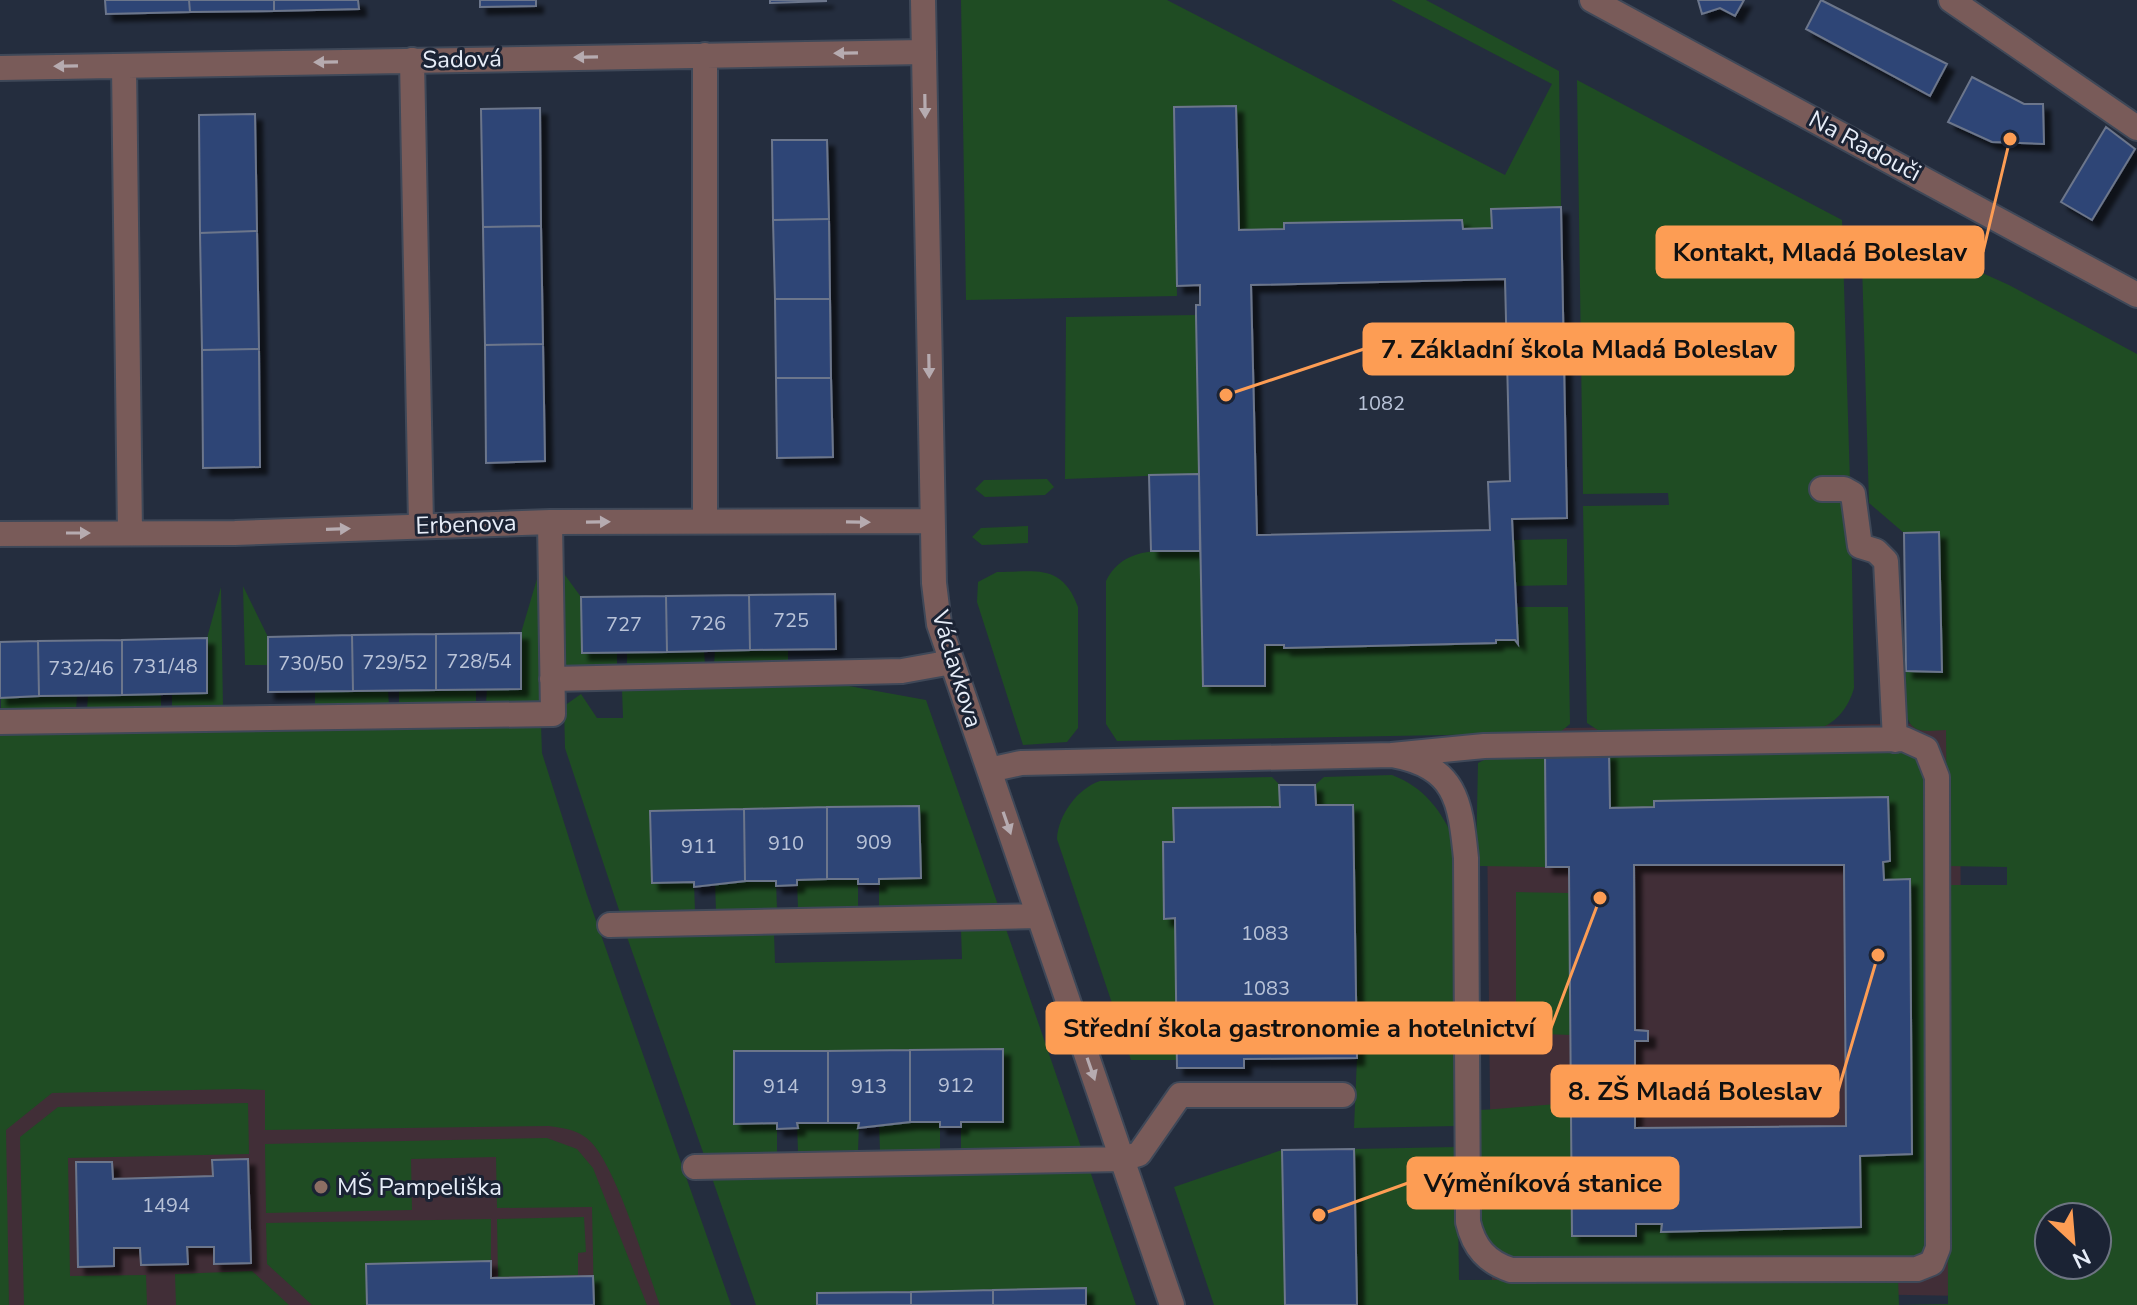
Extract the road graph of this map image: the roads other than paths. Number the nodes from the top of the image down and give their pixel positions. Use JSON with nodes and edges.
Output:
{"nodes":[{"id":1,"x":923,"y":0,"type":"edge"},
{"id":2,"x":1592,"y":0,"type":"edge"},
{"id":3,"x":1951,"y":0,"type":"edge"},
{"id":4,"x":924,"y":52,"type":"junction"},
{"id":5,"x":705,"y":55,"type":"junction"},
{"id":6,"x":412,"y":60,"type":"junction"},
{"id":7,"x":124,"y":66,"type":"junction"},
{"id":8,"x":0,"y":68,"type":"edge"},
{"id":9,"x":2137,"y":128,"type":"edge"},
{"id":10,"x":2137,"y":295,"type":"edge"},
{"id":11,"x":1822,"y":489,"type":"dead end"},
{"id":12,"x":705,"y":521,"type":"junction"},
{"id":13,"x":932,"y":521,"type":"junction"},
{"id":14,"x":550,"y":522,"type":"junction"},
{"id":15,"x":421,"y":525,"type":"junction"},
{"id":16,"x":130,"y":533,"type":"junction"},
{"id":17,"x":0,"y":534,"type":"edge"},
{"id":18,"x":952,"y":662,"type":"junction"},
{"id":19,"x":552,"y":679,"type":"junction"},
{"id":20,"x":0,"y":722,"type":"edge"},
{"id":21,"x":1895,"y":740,"type":"junction"},
{"id":22,"x":1392,"y":755,"type":"junction"},
{"id":23,"x":989,"y":770,"type":"junction"},
{"id":24,"x":1039,"y":916,"type":"junction"},
{"id":25,"x":610,"y":925,"type":"dead end"},
{"id":26,"x":1343,"y":1095,"type":"dead end"},
{"id":27,"x":1122,"y":1159,"type":"junction"},
{"id":28,"x":695,"y":1167,"type":"dead end"},
{"id":29,"x":1172,"y":1305,"type":"edge"}],
"edges":[{"from":1,"to":4,"type":"street","name":"Václavkova"},
{"from":2,"to":10,"type":"street","name":"Na Radouči"},
{"from":3,"to":9,"type":"street"},
{"from":4,"to":5,"type":"street","name":"Sadová","one_way":true},
{"from":4,"to":13,"type":"street","name":"Václavkova","one_way":true},
{"from":5,"to":6,"type":"street","name":"Sadová","one_way":true},
{"from":5,"to":12,"type":"street"},
{"from":6,"to":7,"type":"street","name":"Sadová","one_way":true},
{"from":6,"to":15,"type":"street"},
{"from":7,"to":8,"type":"street","name":"Sadová","one_way":true},
{"from":7,"to":16,"type":"street"},
{"from":11,"to":21,"type":"street"},
{"from":12,"to":13,"type":"street","name":"Erbenova","one_way":true},
{"from":14,"to":12,"type":"street","name":"Erbenova","one_way":true},
{"from":13,"to":18,"type":"street","name":"Václavkova"},
{"from":14,"to":15,"type":"street","name":"Erbenova"},
{"from":14,"to":19,"type":"street"},
{"from":16,"to":15,"type":"street","name":"Erbenova","one_way":true},
{"from":17,"to":16,"type":"street","name":"Erbenova","one_way":true},
{"from":18,"to":19,"type":"street"},
{"from":18,"to":23,"type":"street","name":"Václavkova"},
{"from":19,"to":20,"type":"street"},
{"from":21,"to":22,"type":"street"},
{"from":21,"to":22,"type":"street"},
{"from":22,"to":23,"type":"street"},
{"from":23,"to":24,"type":"street","name":"Václavkova","one_way":true},
{"from":24,"to":25,"type":"street"},
{"from":24,"to":27,"type":"street","name":"Václavkova","one_way":true},
{"from":26,"to":27,"type":"street"},
{"from":27,"to":28,"type":"street"},
{"from":27,"to":29,"type":"street","name":"Václavkova"}]}
